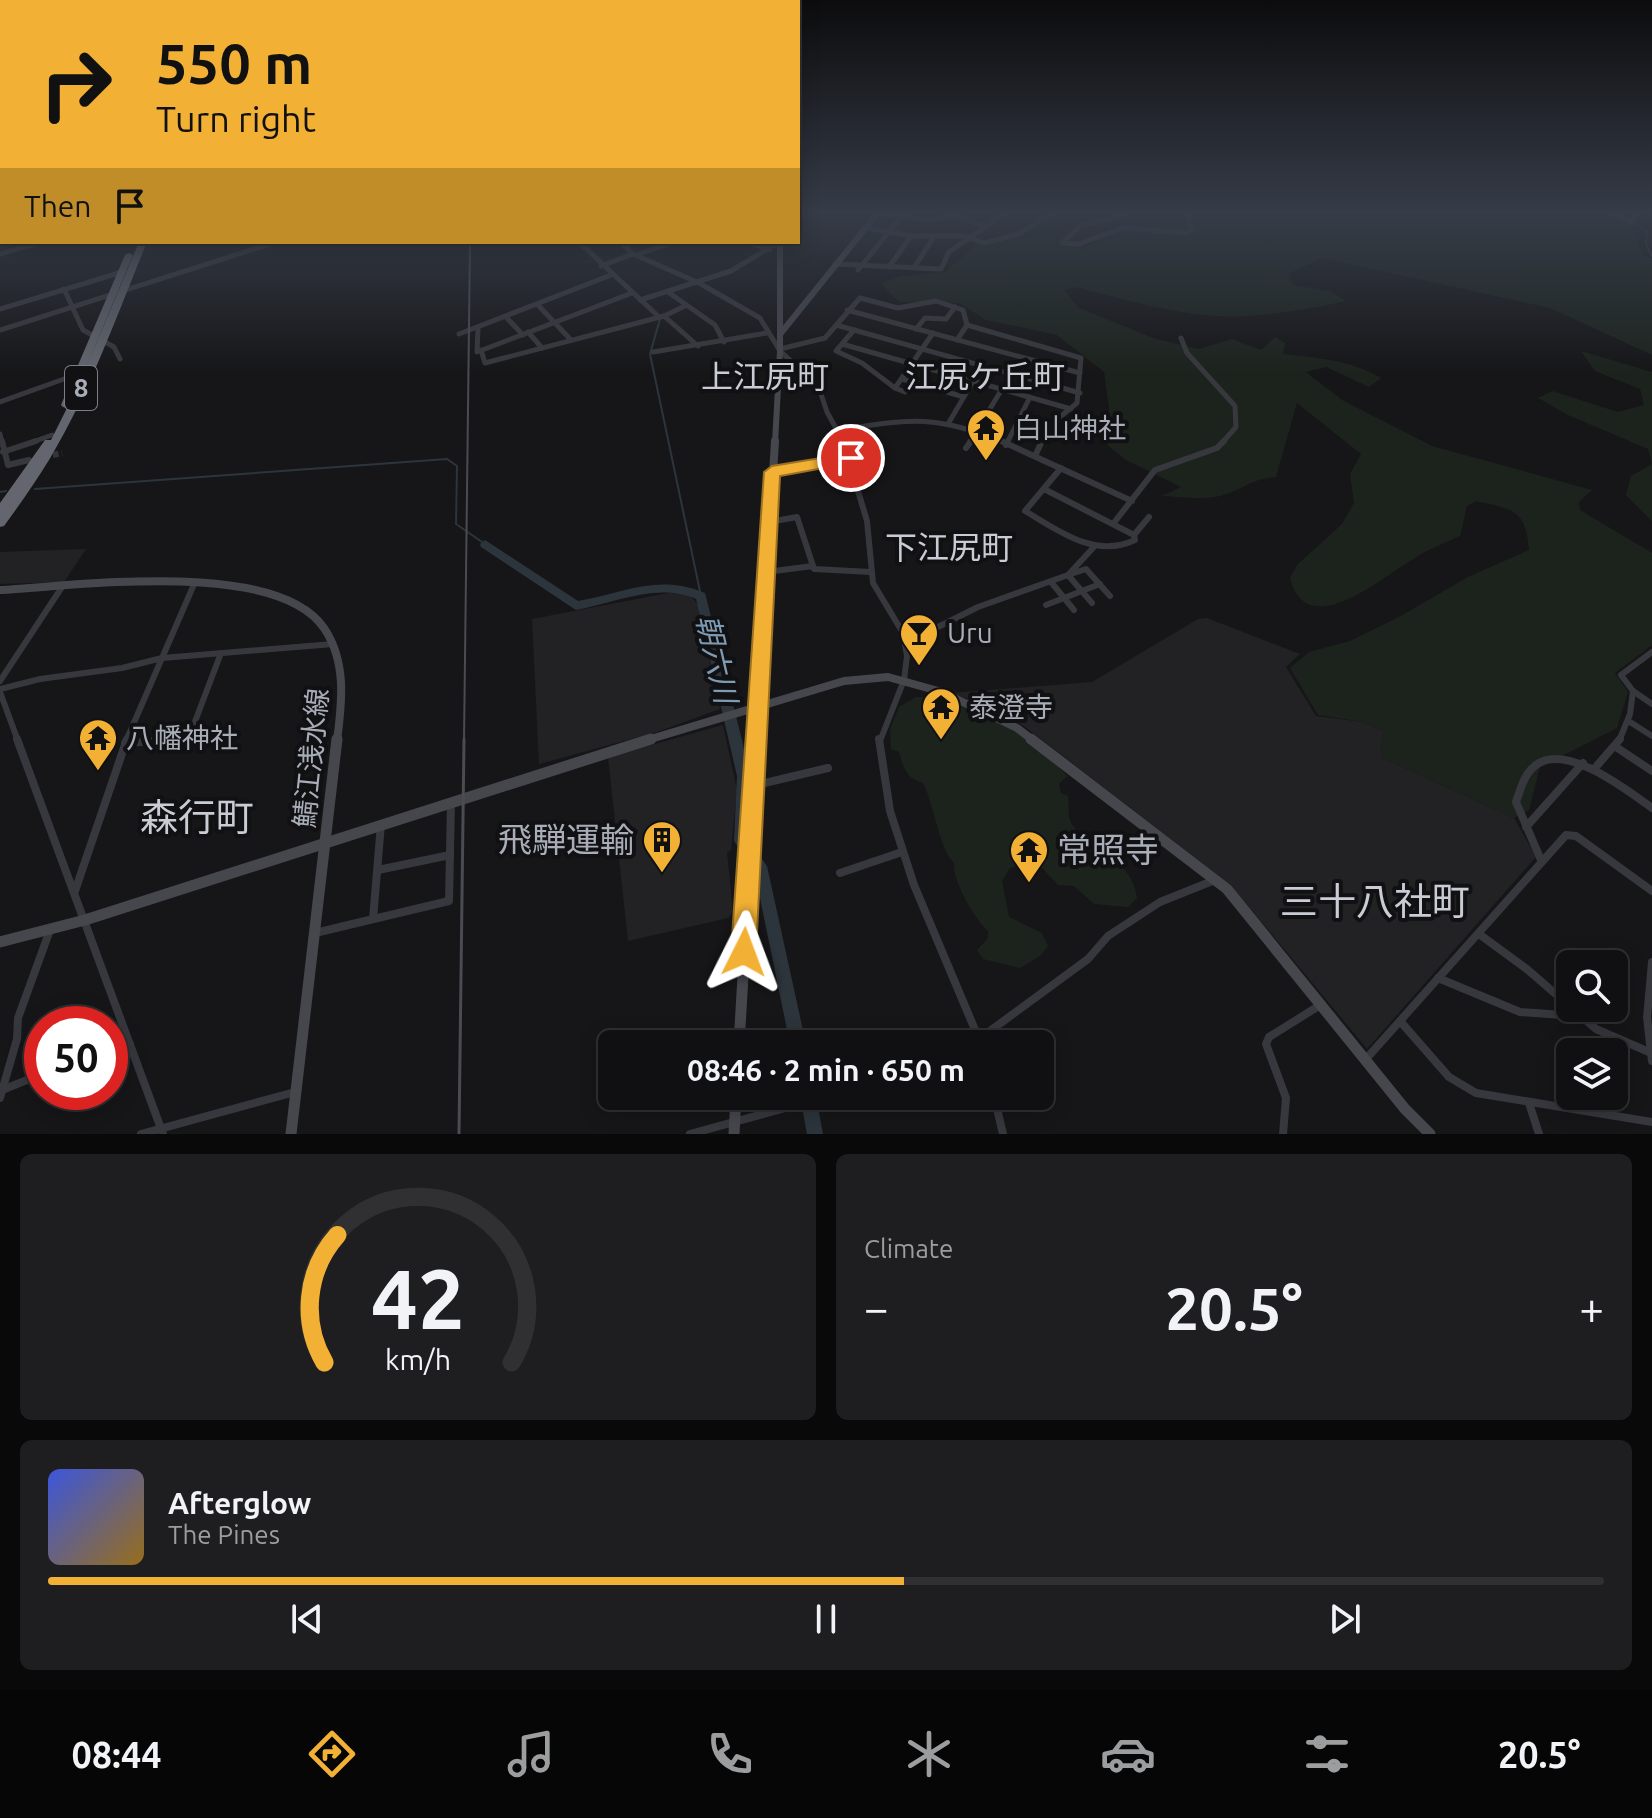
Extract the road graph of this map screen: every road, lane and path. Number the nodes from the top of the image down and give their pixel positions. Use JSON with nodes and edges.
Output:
{"nodes":[{"id":1,"x":124,"y":268,"type":"edge"},
{"id":2,"x":130,"y":268,"type":"edge"},
{"id":3,"x":196,"y":268,"type":"edge"},
{"id":4,"x":603,"y":268,"type":"edge"},
{"id":5,"x":664,"y":268,"type":"edge"},
{"id":6,"x":731,"y":268,"type":"edge"},
{"id":7,"x":780,"y":268,"type":"edge"},
{"id":8,"x":832,"y":268,"type":"edge"},
{"id":9,"x":850,"y":268,"type":"edge"},
{"id":10,"x":879,"y":268,"type":"edge"},
{"id":11,"x":858,"y":270,"type":"joint"},
{"id":12,"x":122,"y":272,"type":"junction"},
{"id":13,"x":611,"y":275,"type":"junction"},
{"id":14,"x":699,"y":283,"type":"junction"},
{"id":15,"x":64,"y":289,"type":"junction"},
{"id":16,"x":668,"y":292,"type":"junction"},
{"id":17,"x":118,"y":293,"type":"junction"},
{"id":18,"x":632,"y":293,"type":"junction"},
{"id":19,"x":640,"y":300,"type":"junction"},
{"id":20,"x":537,"y":304,"type":"junction"},
{"id":21,"x":685,"y":306,"type":"junction"},
{"id":22,"x":72,"y":307,"type":"junction"},
{"id":23,"x":955,"y":307,"type":"junction"},
{"id":24,"x":0,"y":309,"type":"edge"},
{"id":25,"x":847,"y":310,"type":"junction"},
{"id":26,"x":661,"y":316,"type":"junction"},
{"id":27,"x":506,"y":317,"type":"junction"},
{"id":28,"x":555,"y":323,"type":"junction"},
{"id":29,"x":836,"y":325,"type":"junction"},
{"id":30,"x":967,"y":325,"type":"junction"},
{"id":31,"x":478,"y":328,"type":"junction"},
{"id":32,"x":916,"y":329,"type":"junction"},
{"id":33,"x":0,"y":330,"type":"edge"},
{"id":34,"x":854,"y":330,"type":"junction"},
{"id":35,"x":767,"y":333,"type":"junction"},
{"id":36,"x":781,"y":333,"type":"junction"},
{"id":37,"x":933,"y":333,"type":"junction"},
{"id":38,"x":459,"y":334,"type":"dead end"},
{"id":39,"x":526,"y":334,"type":"junction"},
{"id":40,"x":99,"y":338,"type":"junction"},
{"id":41,"x":1181,"y":338,"type":"dead end"},
{"id":42,"x":571,"y":340,"type":"junction"},
{"id":43,"x":957,"y":340,"type":"junction"},
{"id":44,"x":724,"y":342,"type":"junction"},
{"id":45,"x":842,"y":344,"type":"junction"},
{"id":46,"x":698,"y":346,"type":"junction"},
{"id":47,"x":542,"y":348,"type":"junction"},
{"id":48,"x":922,"y":349,"type":"junction"},
{"id":49,"x":481,"y":350,"type":"junction"},
{"id":50,"x":780,"y":350,"type":"junction"},
{"id":51,"x":653,"y":352,"type":"dead end"},
{"id":52,"x":120,"y":359,"type":"dead end"},
{"id":53,"x":912,"y":364,"type":"junction"},
{"id":54,"x":982,"y":366,"type":"junction"},
{"id":55,"x":1080,"y":373,"type":"junction"},
{"id":56,"x":78,"y":374,"type":"junction"},
{"id":57,"x":902,"y":379,"type":"junction"},
{"id":58,"x":973,"y":381,"type":"junction"},
{"id":59,"x":895,"y":388,"type":"junction"},
{"id":60,"x":1002,"y":389,"type":"junction"},
{"id":61,"x":905,"y":392,"type":"dead end"},
{"id":62,"x":1080,"y":393,"type":"junction"},
{"id":63,"x":964,"y":397,"type":"junction"},
{"id":64,"x":1030,"y":397,"type":"junction"},
{"id":65,"x":0,"y":402,"type":"edge"},
{"id":66,"x":1071,"y":409,"type":"junction"},
{"id":67,"x":948,"y":424,"type":"junction"},
{"id":68,"x":840,"y":430,"type":"junction"},
{"id":69,"x":976,"y":434,"type":"junction"},
{"id":70,"x":52,"y":435,"type":"junction"},
{"id":71,"x":0,"y":437,"type":"edge"},
{"id":72,"x":1006,"y":445,"type":"junction"},
{"id":73,"x":966,"y":448,"type":"dead end"},
{"id":74,"x":3,"y":452,"type":"junction"},
{"id":75,"x":1035,"y":456,"type":"junction"},
{"id":76,"x":851,"y":458,"type":"junction"},
{"id":77,"x":29,"y":460,"type":"dead end"},
{"id":78,"x":1061,"y":468,"type":"junction"},
{"id":79,"x":772,"y":472,"type":"junction"},
{"id":80,"x":1044,"y":489,"type":"junction"},
{"id":81,"x":1132,"y":501,"type":"junction"},
{"id":82,"x":0,"y":511,"type":"edge"},
{"id":83,"x":1149,"y":517,"type":"dead end"},
{"id":84,"x":769,"y":522,"type":"junction"},
{"id":85,"x":0,"y":523,"type":"edge"},
{"id":86,"x":1113,"y":524,"type":"junction"},
{"id":87,"x":1134,"y":535,"type":"junction"},
{"id":88,"x":1093,"y":548,"type":"junction"},
{"id":89,"x":813,"y":566,"type":"junction"},
{"id":90,"x":766,"y":572,"type":"junction"},
{"id":91,"x":871,"y":572,"type":"junction"},
{"id":92,"x":1068,"y":575,"type":"junction"},
{"id":93,"x":195,"y":581,"type":"junction"},
{"id":94,"x":1051,"y":582,"type":"junction"},
{"id":95,"x":1100,"y":584,"type":"junction"},
{"id":96,"x":62,"y":587,"type":"junction"},
{"id":97,"x":0,"y":590,"type":"edge"},
{"id":98,"x":1082,"y":591,"type":"junction"},
{"id":99,"x":1110,"y":596,"type":"dead end"},
{"id":100,"x":1064,"y":598,"type":"junction"},
{"id":101,"x":1092,"y":603,"type":"dead end"},
{"id":102,"x":1046,"y":605,"type":"dead end"},
{"id":103,"x":1074,"y":610,"type":"dead end"},
{"id":104,"x":903,"y":633,"type":"junction"},
{"id":105,"x":333,"y":644,"type":"junction"},
{"id":106,"x":1652,"y":652,"type":"edge"},
{"id":107,"x":221,"y":653,"type":"junction"},
{"id":108,"x":162,"y":658,"type":"junction"},
{"id":109,"x":904,"y":680,"type":"junction"},
{"id":110,"x":0,"y":681,"type":"edge"},
{"id":111,"x":0,"y":690,"type":"edge"},
{"id":112,"x":1633,"y":691,"type":"junction"},
{"id":113,"x":760,"y":704,"type":"junction"},
{"id":114,"x":1652,"y":704,"type":"edge"},
{"id":115,"x":1630,"y":722,"type":"junction"},
{"id":116,"x":1652,"y":736,"type":"edge"},
{"id":117,"x":125,"y":743,"type":"junction"},
{"id":118,"x":1616,"y":747,"type":"junction"},
{"id":119,"x":1583,"y":763,"type":"junction"},
{"id":120,"x":828,"y":768,"type":"dead end"},
{"id":121,"x":1595,"y":768,"type":"junction"},
{"id":122,"x":1652,"y":771,"type":"edge"},
{"id":123,"x":756,"y":785,"type":"junction"},
{"id":124,"x":451,"y":802,"type":"junction"},
{"id":125,"x":1652,"y":808,"type":"edge"},
{"id":126,"x":381,"y":824,"type":"junction"},
{"id":127,"x":1526,"y":827,"type":"junction"},
{"id":128,"x":325,"y":842,"type":"junction"},
{"id":129,"x":902,"y":852,"type":"junction"},
{"id":130,"x":450,"y":855,"type":"junction"},
{"id":131,"x":1541,"y":860,"type":"junction"},
{"id":132,"x":378,"y":870,"type":"junction"},
{"id":133,"x":840,"y":873,"type":"dead end"},
{"id":134,"x":1215,"y":880,"type":"junction"},
{"id":135,"x":75,"y":891,"type":"junction"},
{"id":136,"x":1652,"y":891,"type":"edge"},
{"id":137,"x":373,"y":919,"type":"junction"},
{"id":138,"x":85,"y":920,"type":"junction"},
{"id":139,"x":51,"y":929,"type":"junction"},
{"id":140,"x":315,"y":933,"type":"junction"},
{"id":141,"x":1479,"y":934,"type":"junction"},
{"id":142,"x":0,"y":942,"type":"edge"},
{"id":143,"x":1652,"y":963,"type":"edge"},
{"id":144,"x":1438,"y":978,"type":"junction"},
{"id":145,"x":1556,"y":996,"type":"edge"},
{"id":146,"x":1322,"y":1003,"type":"junction"},
{"id":147,"x":1556,"y":1014,"type":"edge"},
{"id":148,"x":1400,"y":1021,"type":"junction"},
{"id":149,"x":1586,"y":1022,"type":"edge"},
{"id":150,"x":740,"y":1030,"type":"edge"},
{"id":151,"x":975,"y":1030,"type":"edge"},
{"id":152,"x":994,"y":1030,"type":"edge"},
{"id":153,"x":130,"y":1044,"type":"joint"},
{"id":154,"x":1651,"y":1057,"type":"edge"},
{"id":155,"x":1366,"y":1059,"type":"junction"},
{"id":156,"x":24,"y":1083,"type":"edge"},
{"id":157,"x":295,"y":1092,"type":"junction"},
{"id":158,"x":1,"y":1094,"type":"edge"},
{"id":159,"x":1529,"y":1103,"type":"junction"},
{"id":160,"x":787,"y":1110,"type":"edge"},
{"id":161,"x":997,"y":1110,"type":"edge"},
{"id":162,"x":1652,"y":1122,"type":"edge"},
{"id":163,"x":734,"y":1128,"type":"edge"},
{"id":164,"x":162,"y":1130,"type":"edge"},
{"id":165,"x":141,"y":1134,"type":"edge"},
{"id":166,"x":291,"y":1134,"type":"edge"},
{"id":167,"x":690,"y":1134,"type":"edge"},
{"id":168,"x":1003,"y":1134,"type":"edge"},
{"id":169,"x":1283,"y":1134,"type":"edge"},
{"id":170,"x":1430,"y":1134,"type":"edge"},
{"id":171,"x":1539,"y":1134,"type":"edge"}],
"edges":[{"from":1,"to":12,"type":"highway","number":"8"},
{"from":2,"to":17,"type":"highway","number":"8"},
{"from":3,"to":17,"type":"street"},
{"from":4,"to":13,"type":"street"},
{"from":5,"to":14,"type":"street"},
{"from":6,"to":14,"type":"street"},
{"from":7,"to":36,"type":"main road"},
{"from":8,"to":36,"type":"main road"},
{"from":9,"to":11,"type":"street"},
{"from":10,"to":11,"type":"street"},
{"from":12,"to":15,"type":"street"},
{"from":12,"to":17,"type":"highway","number":"8"},
{"from":13,"to":18,"type":"street"},
{"from":13,"to":20,"type":"street"},
{"from":14,"to":16,"type":"street"},
{"from":14,"to":35,"type":"street"},
{"from":15,"to":22,"type":"street"},
{"from":15,"to":24,"type":"street"},
{"from":16,"to":19,"type":"street"},
{"from":16,"to":21,"type":"street"},
{"from":17,"to":22,"type":"street"},
{"from":17,"to":40,"type":"highway","number":"8"},
{"from":18,"to":19,"type":"street"},
{"from":18,"to":28,"type":"street"},
{"from":19,"to":26,"type":"street"},
{"from":20,"to":27,"type":"street"},
{"from":20,"to":28,"type":"street"},
{"from":21,"to":26,"type":"street"},
{"from":21,"to":44,"type":"street"},
{"from":22,"to":33,"type":"street"},
{"from":22,"to":40,"type":"street"},
{"from":23,"to":25,"type":"street"},
{"from":23,"to":30,"type":"street"},
{"from":23,"to":32,"type":"street"},
{"from":25,"to":29,"type":"street"},
{"from":25,"to":32,"type":"street"},
{"from":26,"to":42,"type":"street"},
{"from":26,"to":46,"type":"street"},
{"from":27,"to":31,"type":"street"},
{"from":27,"to":39,"type":"street"},
{"from":28,"to":39,"type":"street"},
{"from":28,"to":42,"type":"street"},
{"from":29,"to":34,"type":"street"},
{"from":29,"to":50,"type":"street"},
{"from":30,"to":43,"type":"street"},
{"from":30,"to":55,"type":"street"},
{"from":31,"to":38,"type":"street"},
{"from":31,"to":49,"type":"street"},
{"from":32,"to":37,"type":"street"},
{"from":34,"to":45,"type":"street"},
{"from":34,"to":48,"type":"street"},
{"from":35,"to":44,"type":"street"},
{"from":35,"to":50,"type":"street"},
{"from":36,"to":50,"type":"main road"},
{"from":37,"to":43,"type":"street"},
{"from":37,"to":48,"type":"street"},
{"from":39,"to":47,"type":"street"},
{"from":39,"to":49,"type":"street"},
{"from":40,"to":52,"type":"street"},
{"from":40,"to":56,"type":"highway","number":"8"},
{"from":40,"to":85,"type":"highway","number":"8"},
{"from":41,"to":81,"type":"street"},
{"from":42,"to":47,"type":"street"},
{"from":43,"to":55,"type":"street"},
{"from":44,"to":46,"type":"street"},
{"from":45,"to":53,"type":"street"},
{"from":45,"to":59,"type":"street"},
{"from":46,"to":51,"type":"street"},
{"from":47,"to":49,"type":"street"},
{"from":48,"to":53,"type":"street"},
{"from":48,"to":54,"type":"street"},
{"from":50,"to":68,"type":"street"},
{"from":50,"to":79,"type":"main road"},
{"from":53,"to":57,"type":"street"},
{"from":53,"to":58,"type":"street"},
{"from":54,"to":58,"type":"street"},
{"from":54,"to":62,"type":"street"},
{"from":55,"to":62,"type":"street"},
{"from":56,"to":65,"type":"street"},
{"from":56,"to":70,"type":"highway","number":"8"},
{"from":57,"to":59,"type":"street"},
{"from":57,"to":63,"type":"street"},
{"from":58,"to":60,"type":"street"},
{"from":58,"to":63,"type":"street"},
{"from":59,"to":61,"type":"street"},
{"from":60,"to":64,"type":"street"},
{"from":60,"to":69,"type":"street"},
{"from":62,"to":66,"type":"street"},
{"from":63,"to":67,"type":"street"},
{"from":64,"to":66,"type":"street"},
{"from":64,"to":72,"type":"street"},
{"from":66,"to":75,"type":"street"},
{"from":67,"to":68,"type":"street"},
{"from":67,"to":69,"type":"street"},
{"from":68,"to":76,"type":"street"},
{"from":69,"to":72,"type":"street"},
{"from":69,"to":73,"type":"street"},
{"from":70,"to":74,"type":"street"},
{"from":70,"to":82,"type":"highway","number":"8"},
{"from":71,"to":74,"type":"street"},
{"from":72,"to":75,"type":"street"},
{"from":74,"to":77,"type":"street"},
{"from":75,"to":78,"type":"street"},
{"from":76,"to":79,"type":"street"},
{"from":76,"to":91,"type":"street"},
{"from":78,"to":80,"type":"street"},
{"from":78,"to":81,"type":"street"},
{"from":79,"to":84,"type":"main road"},
{"from":80,"to":86,"type":"street"},
{"from":80,"to":88,"type":"street"},
{"from":81,"to":86,"type":"street"},
{"from":83,"to":87,"type":"street"},
{"from":84,"to":89,"type":"street"},
{"from":84,"to":90,"type":"main road"},
{"from":86,"to":87,"type":"street"},
{"from":87,"to":88,"type":"street"},
{"from":88,"to":92,"type":"street"},
{"from":89,"to":90,"type":"street"},
{"from":89,"to":91,"type":"street"},
{"from":90,"to":113,"type":"main road"},
{"from":91,"to":104,"type":"street"},
{"from":92,"to":94,"type":"street"},
{"from":92,"to":95,"type":"street"},
{"from":92,"to":98,"type":"street"},
{"from":93,"to":96,"type":"main road","name":"鯖江浅水線"},
{"from":93,"to":105,"type":"main road","name":"鯖江浅水線"},
{"from":93,"to":108,"type":"street"},
{"from":94,"to":100,"type":"street"},
{"from":94,"to":104,"type":"street"},
{"from":95,"to":98,"type":"street"},
{"from":95,"to":99,"type":"street"},
{"from":96,"to":97,"type":"main road","name":"鯖江浅水線"},
{"from":96,"to":110,"type":"street"},
{"from":98,"to":100,"type":"street"},
{"from":98,"to":101,"type":"street"},
{"from":100,"to":102,"type":"street"},
{"from":100,"to":103,"type":"street"},
{"from":104,"to":109,"type":"street"},
{"from":105,"to":107,"type":"street"},
{"from":105,"to":128,"type":"main road","name":"鯖江浅水線"},
{"from":106,"to":112,"type":"street"},
{"from":107,"to":108,"type":"street"},
{"from":107,"to":117,"type":"street"},
{"from":108,"to":111,"type":"street"},
{"from":108,"to":117,"type":"street"},
{"from":109,"to":113,"type":"main road"},
{"from":109,"to":129,"type":"street"},
{"from":109,"to":134,"type":"main road"},
{"from":111,"to":135,"type":"street"},
{"from":112,"to":114,"type":"street"},
{"from":112,"to":115,"type":"street"},
{"from":113,"to":123,"type":"main road"},
{"from":113,"to":124,"type":"main road"},
{"from":115,"to":116,"type":"street"},
{"from":115,"to":118,"type":"street"},
{"from":117,"to":135,"type":"street"},
{"from":118,"to":121,"type":"street"},
{"from":118,"to":122,"type":"street"},
{"from":119,"to":121,"type":"street"},
{"from":119,"to":127,"type":"street"},
{"from":119,"to":127,"type":"street"},
{"from":120,"to":123,"type":"street"},
{"from":121,"to":125,"type":"street"},
{"from":123,"to":150,"type":"main road"},
{"from":124,"to":126,"type":"main road"},
{"from":124,"to":130,"type":"street"},
{"from":126,"to":128,"type":"main road"},
{"from":126,"to":132,"type":"street"},
{"from":127,"to":131,"type":"street"},
{"from":128,"to":138,"type":"main road"},
{"from":128,"to":140,"type":"main road","name":"鯖江浅水線"},
{"from":129,"to":133,"type":"street"},
{"from":129,"to":151,"type":"street"},
{"from":130,"to":132,"type":"street"},
{"from":130,"to":137,"type":"street"},
{"from":131,"to":136,"type":"street"},
{"from":131,"to":141,"type":"street"},
{"from":132,"to":137,"type":"street"},
{"from":134,"to":146,"type":"main road"},
{"from":134,"to":152,"type":"street"},
{"from":135,"to":138,"type":"street"},
{"from":137,"to":140,"type":"street"},
{"from":138,"to":139,"type":"main road"},
{"from":138,"to":153,"type":"street"},
{"from":139,"to":142,"type":"main road"},
{"from":139,"to":158,"type":"street"},
{"from":140,"to":157,"type":"main road","name":"鯖江浅水線"},
{"from":141,"to":144,"type":"street"},
{"from":141,"to":145,"type":"street"},
{"from":143,"to":154,"type":"street"},
{"from":144,"to":147,"type":"street"},
{"from":144,"to":148,"type":"street"},
{"from":146,"to":155,"type":"main road"},
{"from":146,"to":169,"type":"street"},
{"from":148,"to":155,"type":"street"},
{"from":148,"to":159,"type":"street"},
{"from":149,"to":154,"type":"street"},
{"from":153,"to":164,"type":"street"},
{"from":155,"to":170,"type":"main road"},
{"from":156,"to":158,"type":"street"},
{"from":157,"to":164,"type":"street"},
{"from":157,"to":166,"type":"main road","name":"鯖江浅水線"},
{"from":159,"to":162,"type":"street"},
{"from":159,"to":171,"type":"street"},
{"from":160,"to":163,"type":"street"},
{"from":161,"to":168,"type":"street"},
{"from":163,"to":167,"type":"street"},
{"from":164,"to":165,"type":"street"}]}
